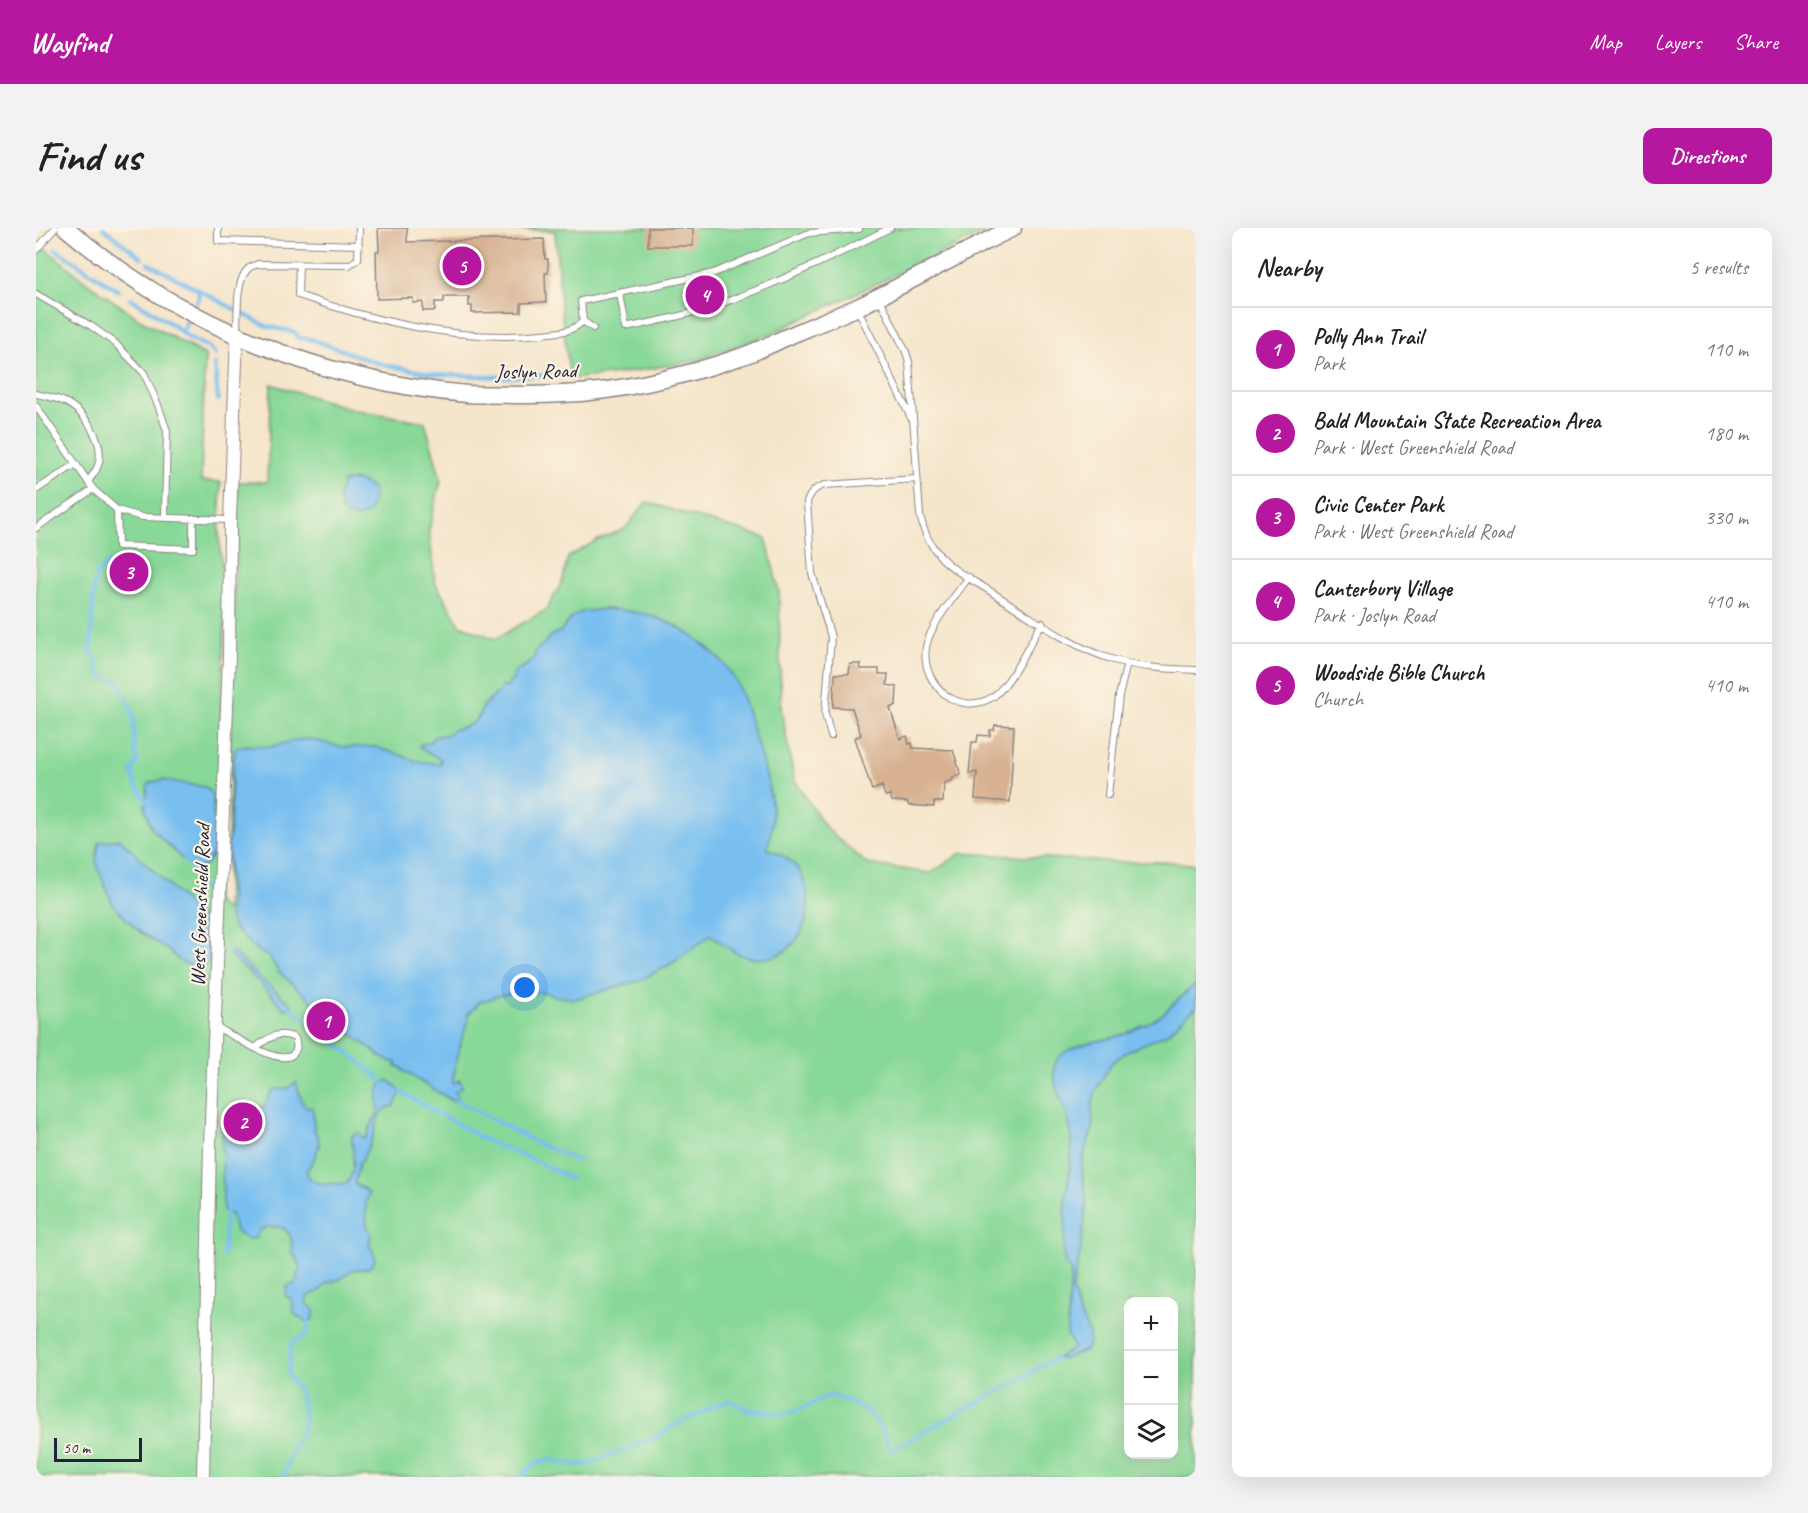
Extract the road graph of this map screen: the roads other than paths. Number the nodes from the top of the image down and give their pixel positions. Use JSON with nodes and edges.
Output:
{"nodes":[{"id":1,"x":55,"y":228,"type":"edge"},
{"id":2,"x":66,"y":228,"type":"edge"},
{"id":3,"x":218,"y":228,"type":"edge"},
{"id":4,"x":359,"y":228,"type":"edge"},
{"id":5,"x":890,"y":228,"type":"edge"},
{"id":6,"x":1013,"y":228,"type":"edge"},
{"id":7,"x":859,"y":229,"type":"edge"},
{"id":8,"x":865,"y":241,"type":"junction"},
{"id":9,"x":359,"y":245,"type":"junction"},
{"id":10,"x":36,"y":250,"type":"edge"},
{"id":11,"x":298,"y":264,"type":"junction"},
{"id":12,"x":36,"y":294,"type":"edge"},
{"id":13,"x":620,"y":294,"type":"junction"},
{"id":14,"x":879,"y":296,"type":"junction"},
{"id":15,"x":857,"y":307,"type":"junction"},
{"id":16,"x":583,"y":321,"type":"junction"},
{"id":17,"x":593,"y":328,"type":"dead end"},
{"id":18,"x":237,"y":335,"type":"junction"},
{"id":19,"x":36,"y":394,"type":"edge"},
{"id":20,"x":36,"y":406,"type":"edge"},
{"id":21,"x":912,"y":421,"type":"junction"},
{"id":22,"x":76,"y":464,"type":"junction"},
{"id":23,"x":917,"y":479,"type":"junction"},
{"id":24,"x":88,"y":482,"type":"junction"},
{"id":25,"x":93,"y":489,"type":"junction"},
{"id":26,"x":36,"y":490,"type":"edge"},
{"id":27,"x":117,"y":510,"type":"junction"},
{"id":28,"x":165,"y":517,"type":"junction"},
{"id":29,"x":193,"y":518,"type":"junction"},
{"id":30,"x":230,"y":520,"type":"junction"},
{"id":31,"x":36,"y":528,"type":"edge"},
{"id":32,"x":969,"y":577,"type":"junction"},
{"id":33,"x":1042,"y":623,"type":"junction"},
{"id":34,"x":1126,"y":663,"type":"junction"},
{"id":35,"x":1196,"y":670,"type":"edge"},
{"id":36,"x":831,"y":736,"type":"dead end"},
{"id":37,"x":1108,"y":795,"type":"dead end"},
{"id":38,"x":215,"y":1026,"type":"junction"},
{"id":39,"x":255,"y":1048,"type":"junction"},
{"id":40,"x":203,"y":1477,"type":"edge"}],
"edges":[{"from":1,"to":10,"type":"lane"},
{"from":2,"to":18,"type":"street","name":"Joslyn Road"},
{"from":3,"to":9,"type":"lane"},
{"from":4,"to":9,"type":"lane"},
{"from":5,"to":8,"type":"lane"},
{"from":6,"to":14,"type":"street","name":"Joslyn Road"},
{"from":7,"to":8,"type":"lane"},
{"from":7,"to":13,"type":"lane"},
{"from":8,"to":13,"type":"lane"},
{"from":9,"to":11,"type":"lane"},
{"from":11,"to":16,"type":"lane"},
{"from":11,"to":18,"type":"lane"},
{"from":12,"to":28,"type":"lane"},
{"from":13,"to":16,"type":"lane"},
{"from":14,"to":15,"type":"street","name":"Joslyn Road"},
{"from":14,"to":21,"type":"lane"},
{"from":15,"to":18,"type":"street","name":"Joslyn Road"},
{"from":15,"to":21,"type":"lane"},
{"from":16,"to":17,"type":"lane"},
{"from":18,"to":30,"type":"street","name":"West Greenshield Road"},
{"from":19,"to":24,"type":"lane"},
{"from":20,"to":22,"type":"lane"},
{"from":21,"to":23,"type":"lane"},
{"from":22,"to":24,"type":"lane"},
{"from":22,"to":26,"type":"lane"},
{"from":23,"to":32,"type":"lane"},
{"from":23,"to":36,"type":"lane"},
{"from":24,"to":25,"type":"lane"},
{"from":25,"to":27,"type":"lane"},
{"from":25,"to":31,"type":"lane"},
{"from":27,"to":28,"type":"lane"},
{"from":27,"to":29,"type":"lane"},
{"from":28,"to":29,"type":"lane"},
{"from":29,"to":30,"type":"lane"},
{"from":30,"to":38,"type":"street","name":"West Greenshield Road"},
{"from":32,"to":33,"type":"lane"},
{"from":32,"to":33,"type":"lane"},
{"from":33,"to":34,"type":"lane"},
{"from":34,"to":35,"type":"lane"},
{"from":34,"to":37,"type":"lane"},
{"from":38,"to":39,"type":"lane"},
{"from":38,"to":40,"type":"street","name":"West Greenshield Road"},
{"from":39,"to":39,"type":"lane"}]}
